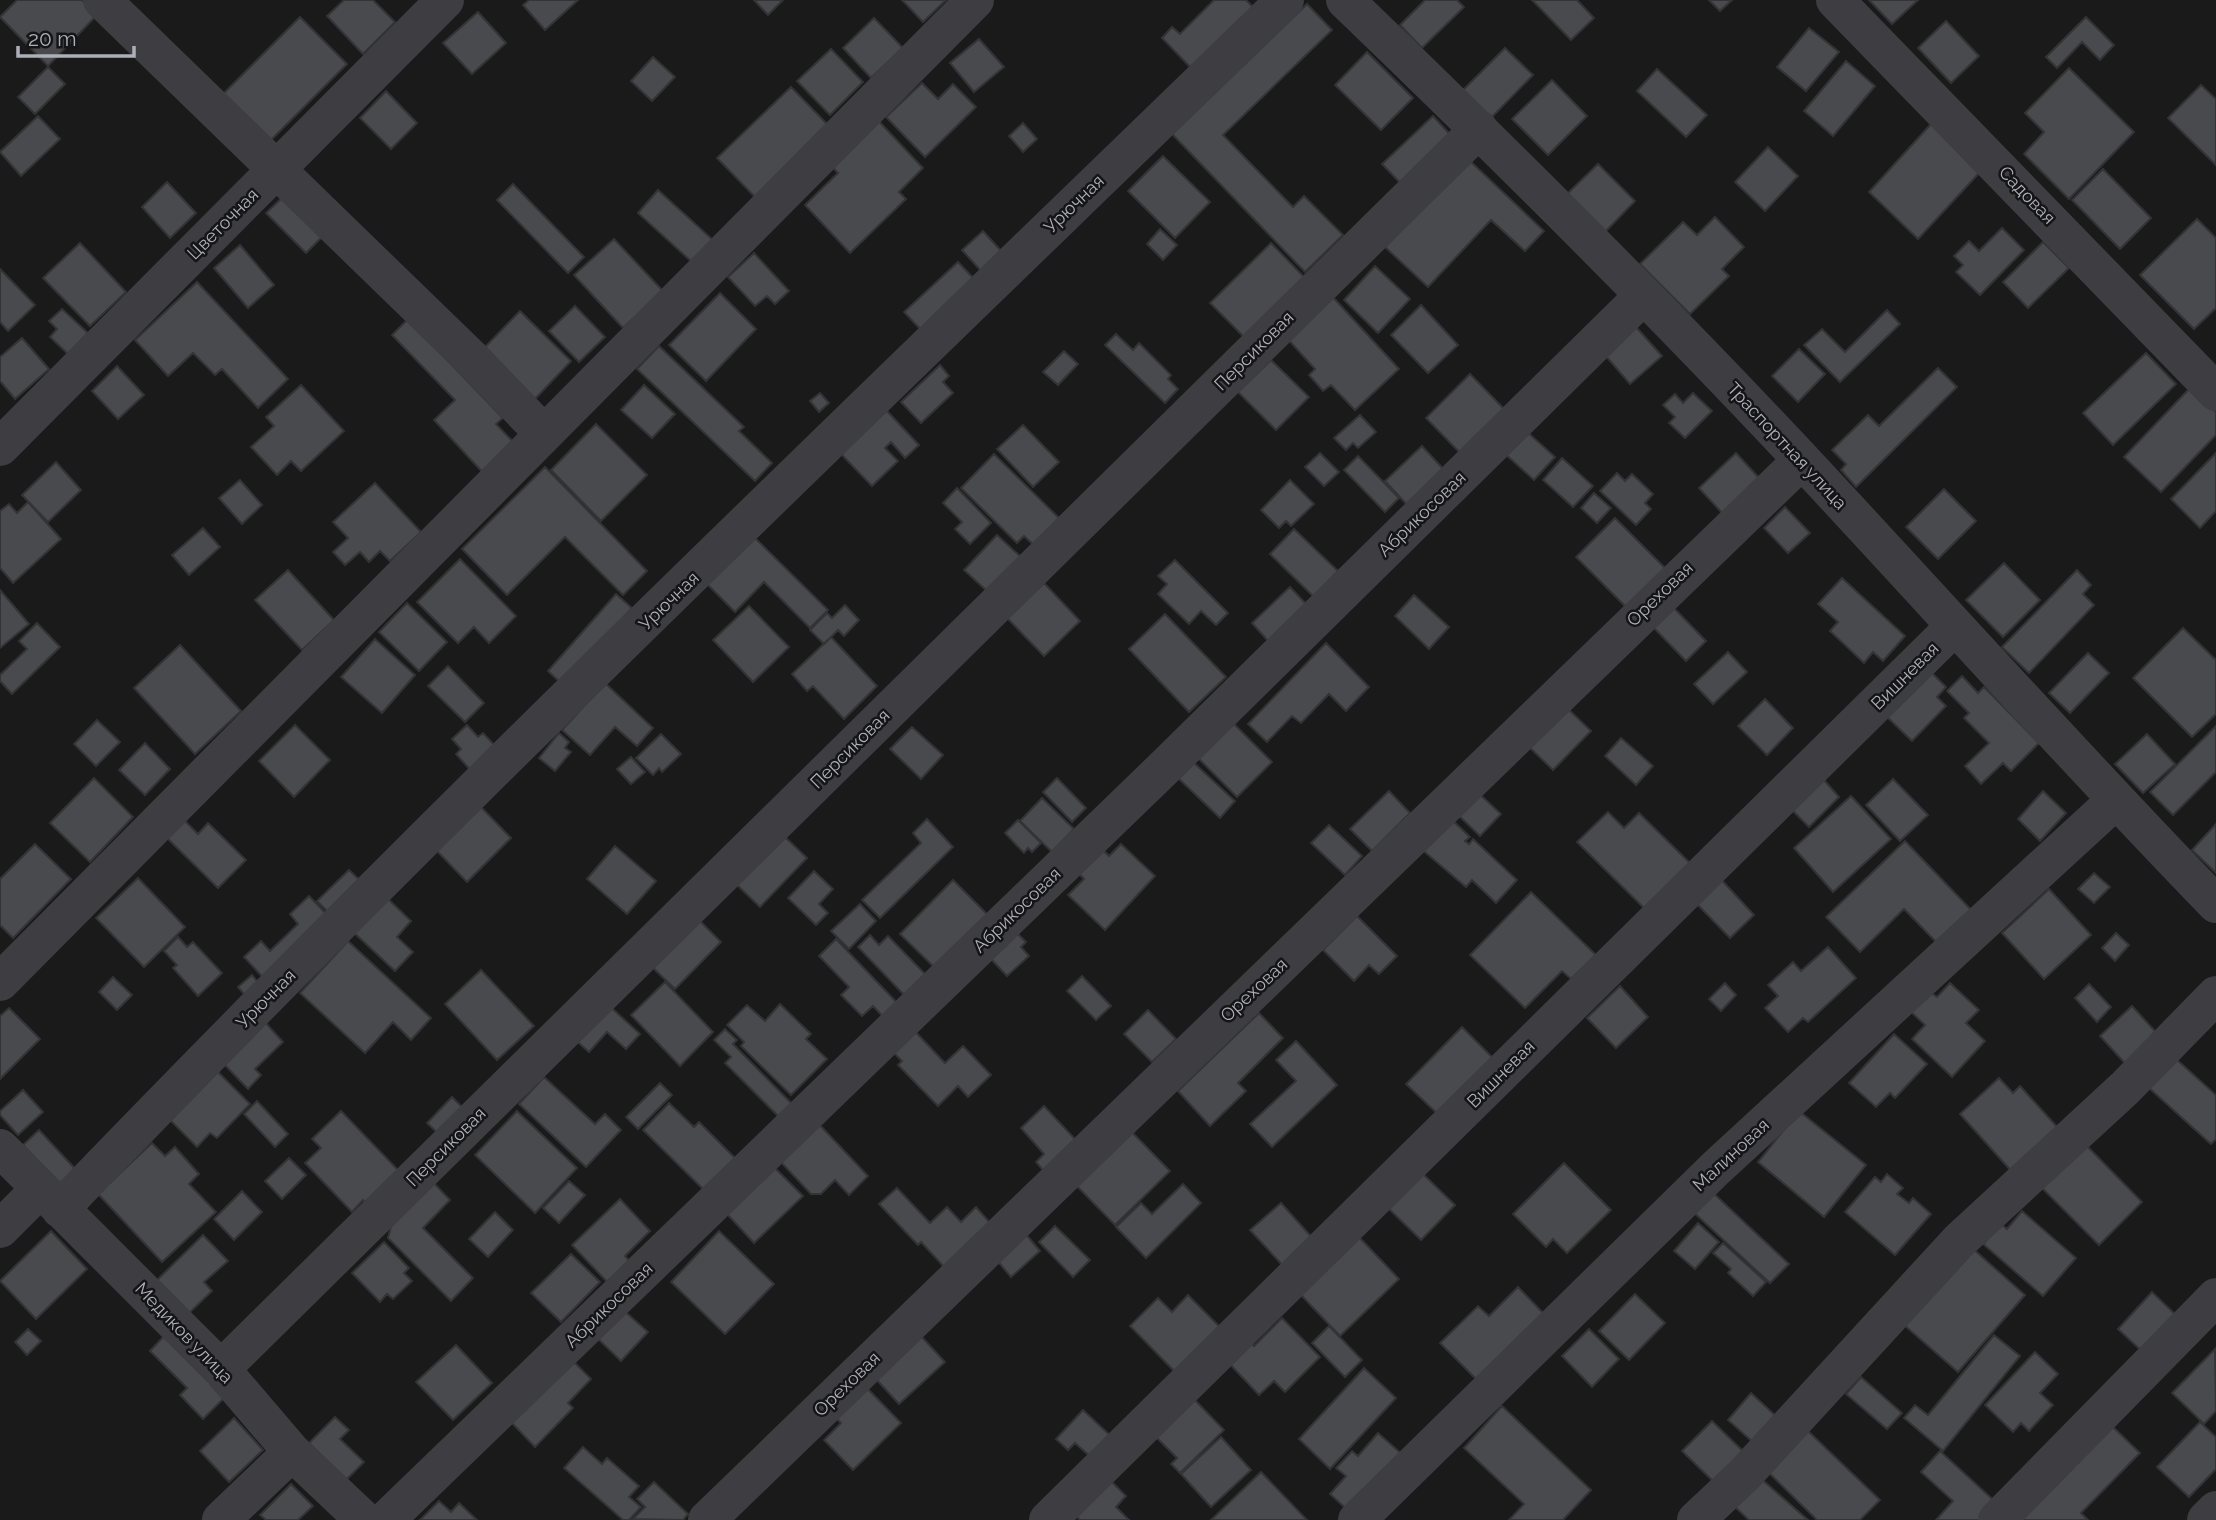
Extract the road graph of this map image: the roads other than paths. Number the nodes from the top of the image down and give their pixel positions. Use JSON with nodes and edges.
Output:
{"nodes":[{"id":1,"x":102,"y":0,"type":"edge"},
{"id":2,"x":445,"y":0,"type":"edge"},
{"id":3,"x":975,"y":0,"type":"edge"},
{"id":4,"x":1285,"y":0,"type":"edge"},
{"id":5,"x":1345,"y":0,"type":"edge"},
{"id":6,"x":1835,"y":0,"type":"edge"},
{"id":7,"x":1479,"y":129,"type":"junction"},
{"id":8,"x":276,"y":169,"type":"junction"},
{"id":9,"x":1643,"y":296,"type":"junction"},
{"id":10,"x":2216,"y":392,"type":"edge"},
{"id":11,"x":544,"y":434,"type":"junction"},
{"id":12,"x":0,"y":447,"type":"edge"},
{"id":13,"x":1802,"y":460,"type":"junction"},
{"id":14,"x":1954,"y":627,"type":"junction"},
{"id":15,"x":2116,"y":800,"type":"junction"},
{"id":16,"x":2216,"y":904,"type":"edge"},
{"id":17,"x":0,"y":982,"type":"edge"},
{"id":18,"x":2216,"y":995,"type":"edge"},
{"id":19,"x":0,"y":1148,"type":"edge"},
{"id":20,"x":50,"y":1199,"type":"junction"},
{"id":21,"x":0,"y":1229,"type":"edge"},
{"id":22,"x":2216,"y":1297,"type":"edge"},
{"id":23,"x":221,"y":1368,"type":"junction"},
{"id":24,"x":292,"y":1452,"type":"junction"},
{"id":25,"x":2216,"y":1510,"type":"edge"},
{"id":26,"x":221,"y":1520,"type":"edge"},
{"id":27,"x":364,"y":1520,"type":"edge"},
{"id":28,"x":386,"y":1520,"type":"edge"},
{"id":29,"x":707,"y":1520,"type":"edge"},
{"id":30,"x":1048,"y":1520,"type":"edge"},
{"id":31,"x":1357,"y":1520,"type":"edge"},
{"id":32,"x":1696,"y":1520,"type":"edge"},
{"id":33,"x":1997,"y":1520,"type":"edge"},
{"id":34,"x":2206,"y":1520,"type":"edge"}],
"edges":[{"from":1,"to":8,"type":"street"},
{"from":2,"to":8,"type":"street","name":"Цветочная"},
{"from":3,"to":11,"type":"street"},
{"from":4,"to":20,"type":"street","name":"Урючная"},
{"from":5,"to":7,"type":"street","name":"Траспортная улица"},
{"from":6,"to":10,"type":"street","name":"Садовая"},
{"from":7,"to":9,"type":"street","name":"Траспортная улица"},
{"from":7,"to":23,"type":"street","name":"Персиковая"},
{"from":8,"to":11,"type":"street"},
{"from":8,"to":12,"type":"street","name":"Цветочная"},
{"from":9,"to":13,"type":"street","name":"Траспортная улица"},
{"from":9,"to":28,"type":"street","name":"Абрикосовая"},
{"from":11,"to":17,"type":"street"},
{"from":13,"to":14,"type":"street","name":"Траспортная улица"},
{"from":13,"to":29,"type":"street","name":"Ореховая"},
{"from":14,"to":15,"type":"street","name":"Траспортная улица"},
{"from":14,"to":30,"type":"street","name":"Вишневая"},
{"from":15,"to":16,"type":"street","name":"Траспортная улица"},
{"from":15,"to":31,"type":"street","name":"Малиновая"},
{"from":18,"to":32,"type":"street"},
{"from":19,"to":20,"type":"street","name":"Медиков улица"},
{"from":20,"to":21,"type":"street","name":"Урючная"},
{"from":20,"to":23,"type":"street","name":"Медиков улица"},
{"from":22,"to":33,"type":"street"},
{"from":23,"to":24,"type":"street","name":"Медиков улица"},
{"from":24,"to":26,"type":"street"},
{"from":24,"to":27,"type":"street","name":"Медиков улица"},
{"from":25,"to":34,"type":"street"}]}
